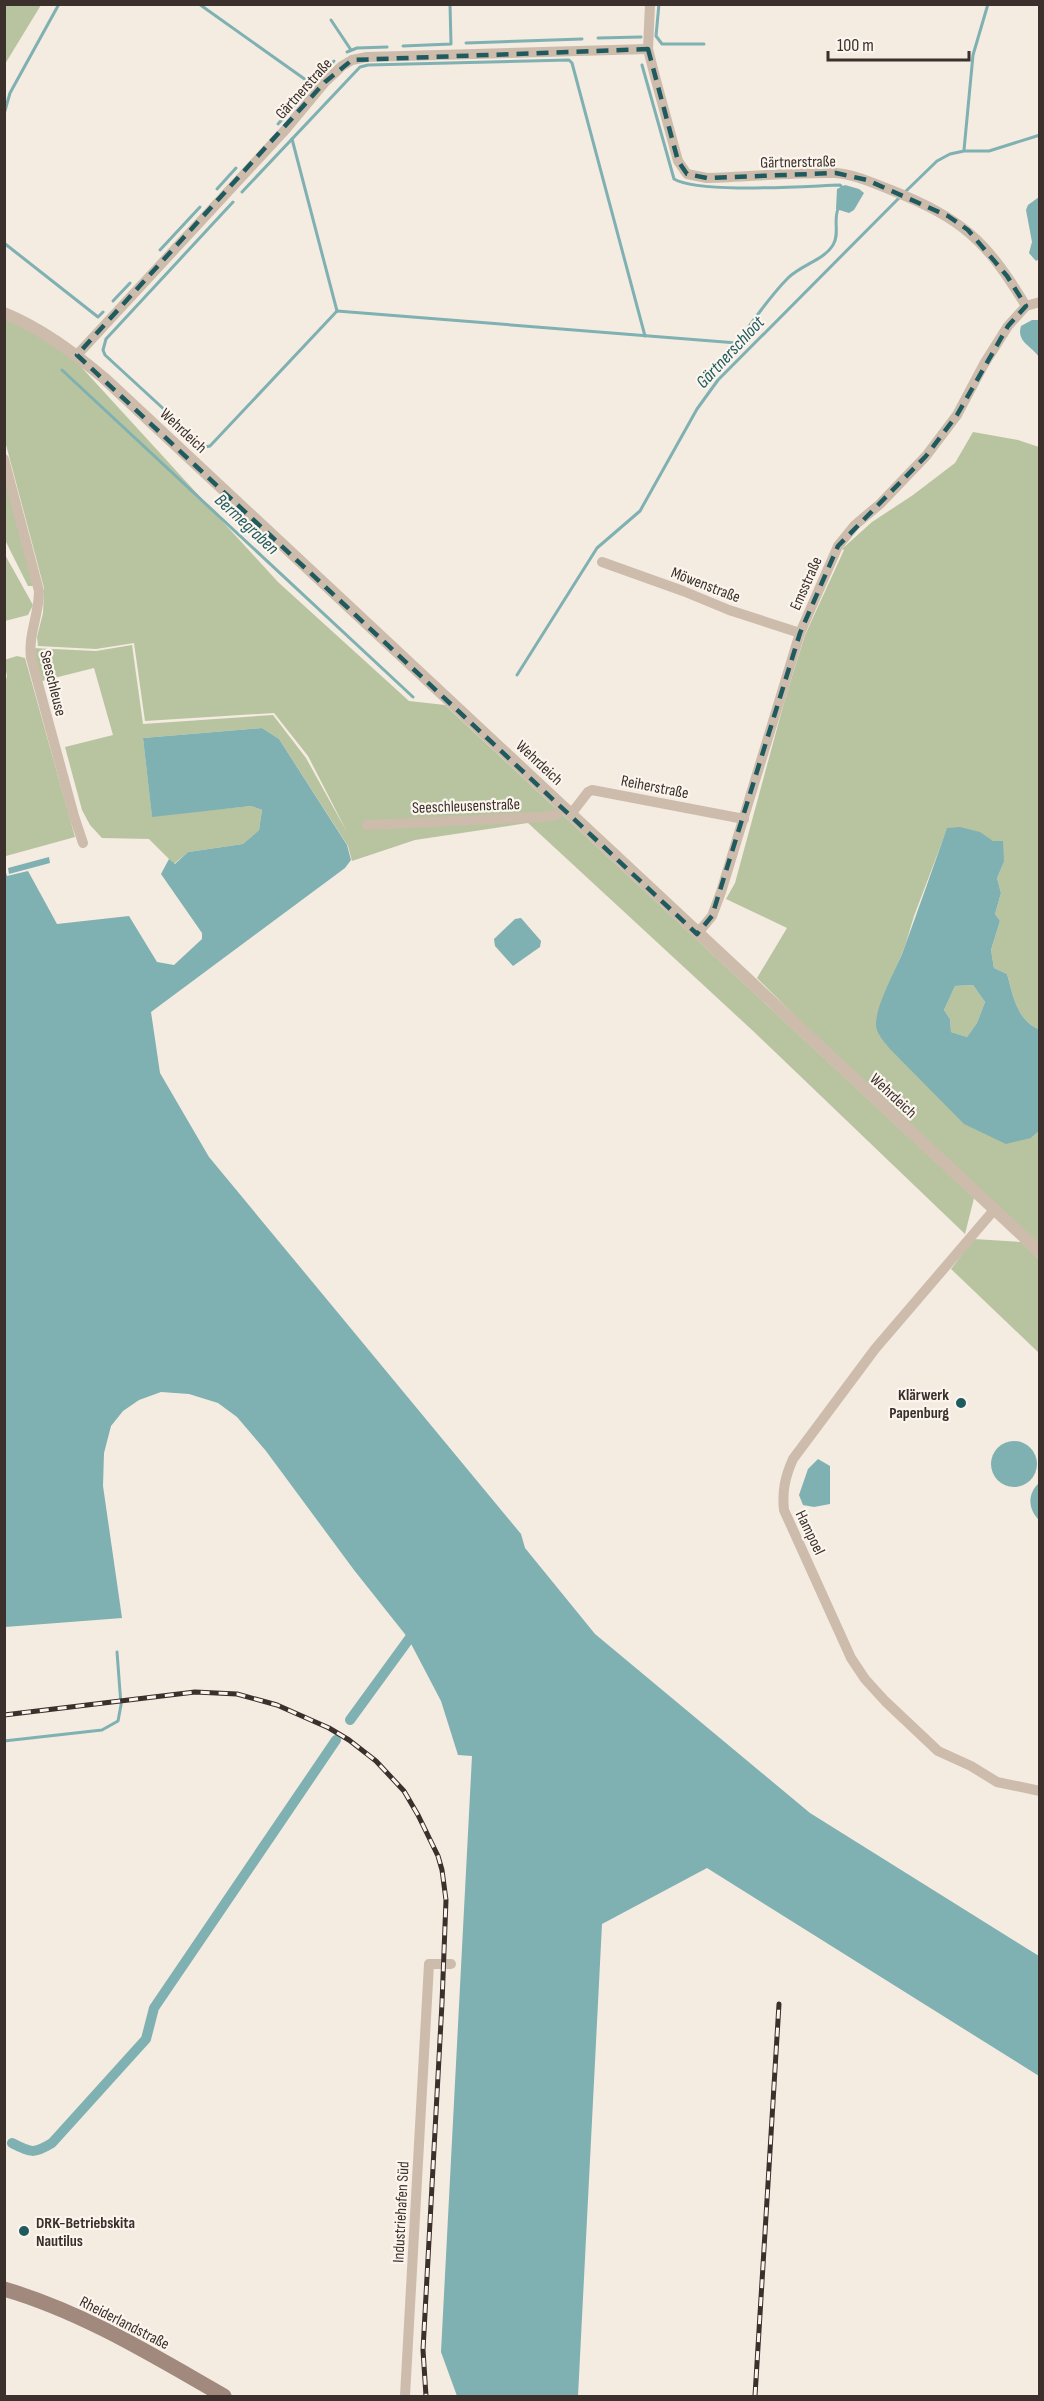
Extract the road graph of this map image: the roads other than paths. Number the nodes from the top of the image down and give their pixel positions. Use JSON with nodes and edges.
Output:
{"nodes":[{"id":1,"x":650,"y":4,"type":"edge"},
{"id":2,"x":648,"y":49,"type":"junction"},
{"id":3,"x":1040,"y":302,"type":"edge"},
{"id":4,"x":1026,"y":306,"type":"junction"},
{"id":5,"x":4,"y":313,"type":"edge"},
{"id":6,"x":77,"y":356,"type":"junction"},
{"id":7,"x":4,"y":459,"type":"edge"},
{"id":8,"x":602,"y":562,"type":"dead end"},
{"id":9,"x":800,"y":633,"type":"junction"},
{"id":10,"x":567,"y":811,"type":"junction"},
{"id":11,"x":744,"y":819,"type":"junction"},
{"id":12,"x":367,"y":825,"type":"dead end"},
{"id":13,"x":83,"y":843,"type":"dead end"},
{"id":14,"x":697,"y":934,"type":"junction"},
{"id":15,"x":994,"y":1210,"type":"junction"},
{"id":16,"x":1040,"y":1252,"type":"edge"},
{"id":17,"x":1040,"y":1791,"type":"edge"},
{"id":18,"x":451,"y":1964,"type":"dead end"},
{"id":19,"x":4,"y":2289,"type":"edge"},
{"id":20,"x":224,"y":2397,"type":"edge"},
{"id":21,"x":405,"y":2397,"type":"edge"}],
"edges":[{"from":1,"to":2,"type":"street","name":"Gärtnerstraße"},
{"from":2,"to":4,"type":"street","name":"Gärtnerstraße"},
{"from":2,"to":6,"type":"street","name":"Gärtnerstraße"},
{"from":3,"to":4,"type":"street"},
{"from":4,"to":9,"type":"street","name":"Emsstraße"},
{"from":5,"to":6,"type":"street","name":"Wehrdeich"},
{"from":6,"to":10,"type":"street","name":"Wehrdeich"},
{"from":7,"to":13,"type":"street","name":"Seeschleuse"},
{"from":8,"to":9,"type":"street","name":"Möwenstraße"},
{"from":9,"to":11,"type":"street","name":"Emsstraße"},
{"from":10,"to":11,"type":"street","name":"Reiherstraße"},
{"from":10,"to":12,"type":"street","name":"Seeschleusenstraße"},
{"from":10,"to":14,"type":"street","name":"Wehrdeich"},
{"from":11,"to":14,"type":"street","name":"Emsstraße"},
{"from":14,"to":15,"type":"street","name":"Wehrdeich"},
{"from":15,"to":16,"type":"street","name":"Wehrdeich"},
{"from":15,"to":17,"type":"street","name":"Hampoel"},
{"from":18,"to":21,"type":"street","name":"Industriehafen Süd"},
{"from":19,"to":20,"type":"main road","name":"Rheiderlandstraße"}]}
